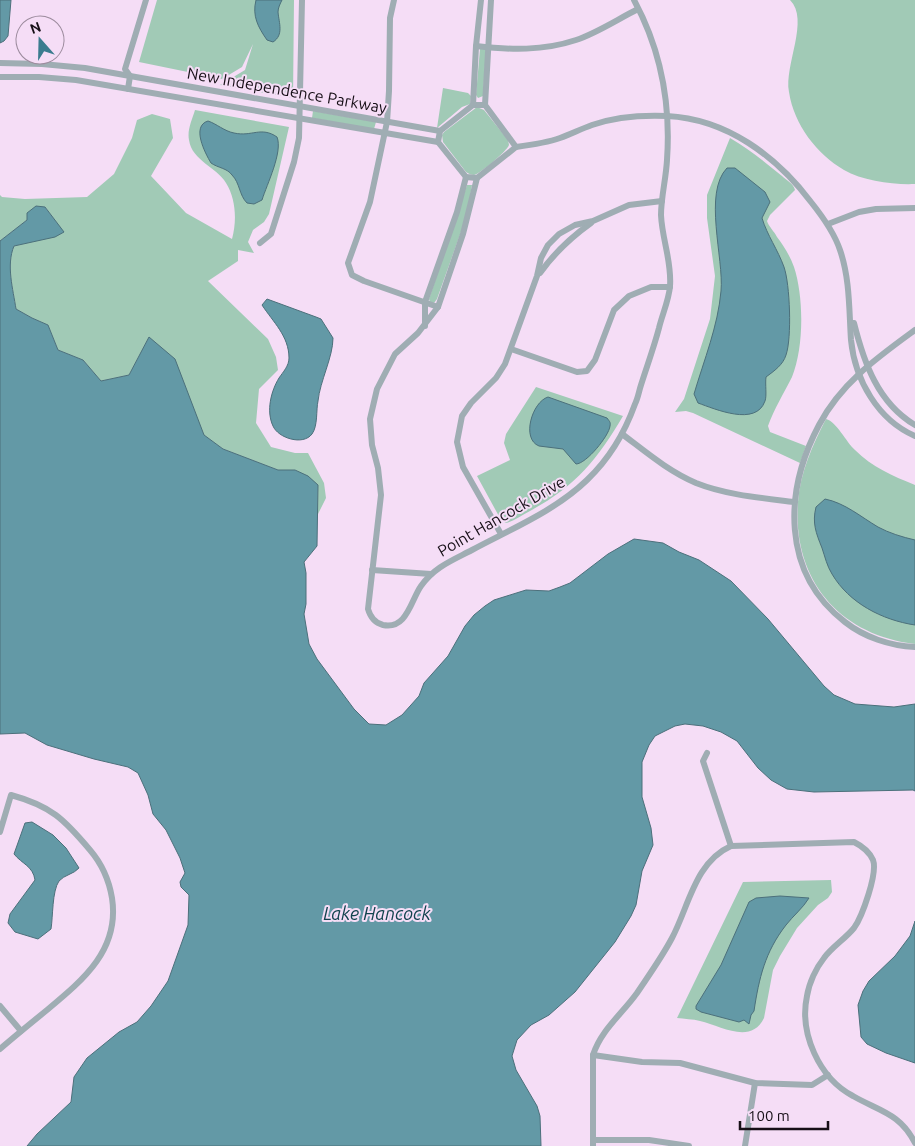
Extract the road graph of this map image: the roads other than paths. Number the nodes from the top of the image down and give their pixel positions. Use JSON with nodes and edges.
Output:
{"nodes":[{"id":1,"x":146,"y":0,"type":"edge"},
{"id":2,"x":302,"y":0,"type":"edge"},
{"id":3,"x":394,"y":0,"type":"edge"},
{"id":4,"x":481,"y":0,"type":"edge"},
{"id":5,"x":491,"y":0,"type":"edge"},
{"id":6,"x":634,"y":0,"type":"edge"},
{"id":7,"x":638,"y":9,"type":"junction"},
{"id":8,"x":476,"y":46,"type":"junction"},
{"id":9,"x":488,"y":47,"type":"junction"},
{"id":10,"x":0,"y":63,"type":"edge"},
{"id":11,"x":130,"y":76,"type":"junction"},
{"id":12,"x":0,"y":77,"type":"edge"},
{"id":13,"x":128,"y":89,"type":"junction"},
{"id":14,"x":473,"y":105,"type":"junction"},
{"id":15,"x":485,"y":105,"type":"junction"},
{"id":16,"x":301,"y":106,"type":"junction"},
{"id":17,"x":668,"y":116,"type":"junction"},
{"id":18,"x":300,"y":118,"type":"junction"},
{"id":19,"x":387,"y":122,"type":"junction"},
{"id":20,"x":440,"y":131,"type":"junction"},
{"id":21,"x":384,"y":133,"type":"junction"},
{"id":22,"x":438,"y":142,"type":"junction"},
{"id":23,"x":516,"y":147,"type":"junction"},
{"id":24,"x":466,"y":177,"type":"junction"},
{"id":25,"x":477,"y":178,"type":"junction"},
{"id":26,"x":662,"y":201,"type":"junction"},
{"id":27,"x":915,"y":208,"type":"edge"},
{"id":28,"x":594,"y":221,"type":"junction"},
{"id":29,"x":828,"y":224,"type":"junction"},
{"id":30,"x":260,"y":243,"type":"dead end"},
{"id":31,"x":538,"y":276,"type":"junction"},
{"id":32,"x":670,"y":287,"type":"junction"},
{"id":33,"x":425,"y":302,"type":"junction"},
{"id":34,"x":438,"y":307,"type":"junction"},
{"id":35,"x":850,"y":309,"type":"junction"},
{"id":36,"x":425,"y":326,"type":"junction"},
{"id":37,"x":915,"y":330,"type":"edge"},
{"id":38,"x":511,"y":349,"type":"junction"},
{"id":39,"x":867,"y":366,"type":"junction"},
{"id":40,"x":859,"y":373,"type":"junction"},
{"id":41,"x":915,"y":425,"type":"edge"},
{"id":42,"x":622,"y":434,"type":"junction"},
{"id":43,"x":915,"y":436,"type":"edge"},
{"id":44,"x":794,"y":502,"type":"junction"},
{"id":45,"x":501,"y":534,"type":"junction"},
{"id":46,"x":372,"y":570,"type":"junction"},
{"id":47,"x":431,"y":574,"type":"junction"},
{"id":48,"x":915,"y":647,"type":"edge"},
{"id":49,"x":707,"y":753,"type":"dead end"},
{"id":50,"x":0,"y":832,"type":"edge"},
{"id":51,"x":731,"y":846,"type":"junction"},
{"id":52,"x":0,"y":1006,"type":"edge"},
{"id":53,"x":21,"y":1031,"type":"junction"},
{"id":54,"x":0,"y":1049,"type":"edge"},
{"id":55,"x":594,"y":1056,"type":"junction"},
{"id":56,"x":828,"y":1075,"type":"junction"},
{"id":57,"x":755,"y":1083,"type":"junction"},
{"id":58,"x":593,"y":1143,"type":"edge"},
{"id":59,"x":915,"y":1145,"type":"edge"},
{"id":60,"x":689,"y":1146,"type":"edge"},
{"id":61,"x":745,"y":1146,"type":"edge"}],
"edges":[{"from":1,"to":11,"type":"street"},
{"from":2,"to":16,"type":"street"},
{"from":3,"to":19,"type":"street"},
{"from":4,"to":8,"type":"street"},
{"from":5,"to":9,"type":"street"},
{"from":6,"to":7,"type":"street","name":"Point Hancock Drive"},
{"from":7,"to":9,"type":"street"},
{"from":7,"to":17,"type":"street","name":"Point Hancock Drive"},
{"from":8,"to":9,"type":"street"},
{"from":8,"to":14,"type":"street"},
{"from":9,"to":15,"type":"street"},
{"from":10,"to":11,"type":"street","name":"New Independence Parkway"},
{"from":11,"to":13,"type":"street"},
{"from":11,"to":16,"type":"street","name":"New Independence Parkway"},
{"from":12,"to":13,"type":"street","name":"New Independence Parkway"},
{"from":13,"to":18,"type":"street","name":"New Independence Parkway"},
{"from":14,"to":15,"type":"street"},
{"from":14,"to":20,"type":"street"},
{"from":15,"to":23,"type":"street"},
{"from":16,"to":18,"type":"street"},
{"from":16,"to":19,"type":"street","name":"New Independence Parkway"},
{"from":17,"to":23,"type":"street"},
{"from":17,"to":26,"type":"street","name":"Point Hancock Drive"},
{"from":17,"to":29,"type":"street"},
{"from":18,"to":21,"type":"street","name":"New Independence Parkway"},
{"from":18,"to":30,"type":"street"},
{"from":19,"to":20,"type":"street","name":"New Independence Parkway"},
{"from":19,"to":21,"type":"street"},
{"from":20,"to":22,"type":"street"},
{"from":21,"to":22,"type":"street","name":"New Independence Parkway"},
{"from":21,"to":33,"type":"street"},
{"from":22,"to":24,"type":"street"},
{"from":23,"to":25,"type":"street"},
{"from":24,"to":25,"type":"street"},
{"from":24,"to":33,"type":"street"},
{"from":25,"to":34,"type":"street","name":"Point Hancock Drive"},
{"from":26,"to":28,"type":"street"},
{"from":26,"to":32,"type":"street","name":"Point Hancock Drive"},
{"from":27,"to":29,"type":"street"},
{"from":28,"to":31,"type":"street"},
{"from":28,"to":31,"type":"street"},
{"from":29,"to":35,"type":"street"},
{"from":31,"to":38,"type":"street"},
{"from":32,"to":38,"type":"street"},
{"from":32,"to":42,"type":"street","name":"Point Hancock Drive"},
{"from":33,"to":34,"type":"street"},
{"from":33,"to":36,"type":"street"},
{"from":34,"to":36,"type":"street","name":"Point Hancock Drive"},
{"from":35,"to":39,"type":"street"},
{"from":35,"to":40,"type":"street"},
{"from":36,"to":46,"type":"street","name":"Point Hancock Drive"},
{"from":37,"to":39,"type":"street"},
{"from":38,"to":45,"type":"street"},
{"from":39,"to":40,"type":"street"},
{"from":39,"to":41,"type":"street"},
{"from":40,"to":43,"type":"street"},
{"from":40,"to":44,"type":"street"},
{"from":42,"to":44,"type":"street"},
{"from":42,"to":45,"type":"street","name":"Point Hancock Drive"},
{"from":44,"to":48,"type":"street"},
{"from":45,"to":47,"type":"street","name":"Point Hancock Drive"},
{"from":46,"to":47,"type":"street","name":"Point Hancock Drive"},
{"from":46,"to":47,"type":"street","name":"Point Hancock Drive"},
{"from":49,"to":51,"type":"street"},
{"from":50,"to":53,"type":"street"},
{"from":51,"to":55,"type":"street"},
{"from":51,"to":56,"type":"street"},
{"from":52,"to":53,"type":"street"},
{"from":53,"to":54,"type":"street"},
{"from":55,"to":57,"type":"street"},
{"from":55,"to":58,"type":"street"},
{"from":56,"to":57,"type":"street"},
{"from":56,"to":59,"type":"street"},
{"from":57,"to":61,"type":"street"},
{"from":58,"to":60,"type":"street"}]}
